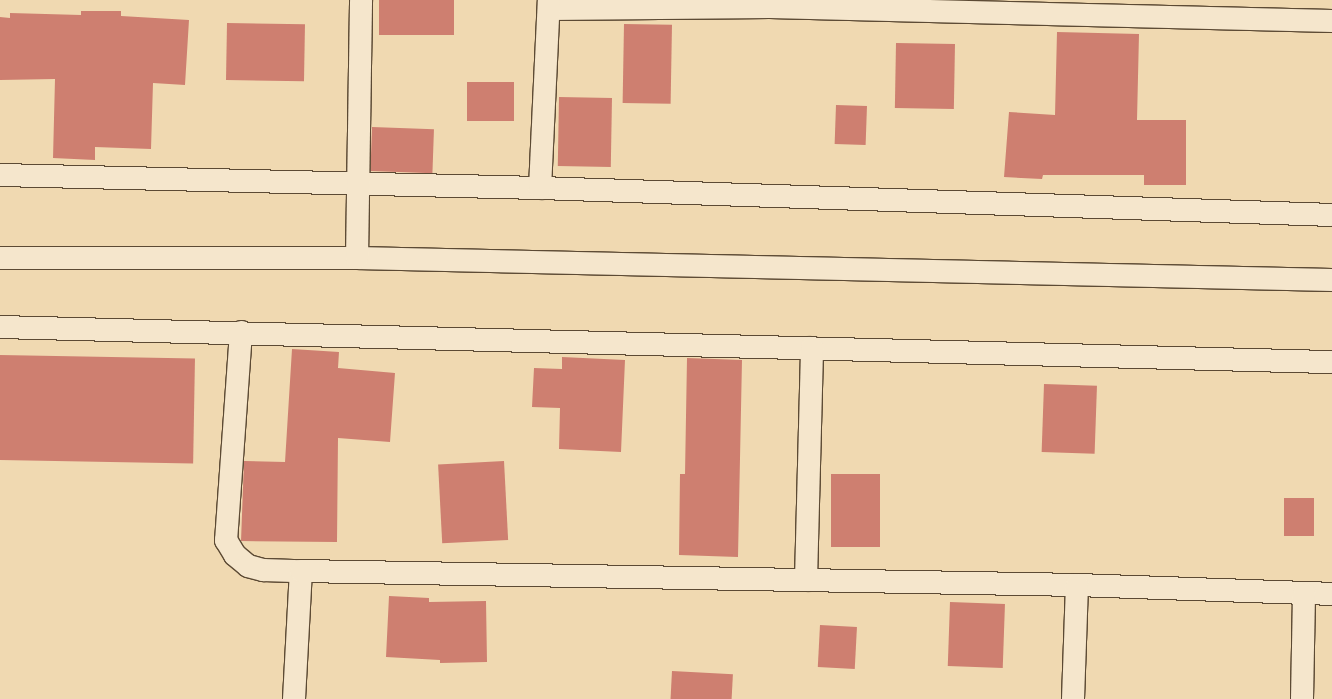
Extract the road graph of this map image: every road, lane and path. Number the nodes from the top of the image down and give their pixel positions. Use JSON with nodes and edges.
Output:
{"nodes":[{"id":1,"x":361,"y":0,"type":"edge"},
{"id":2,"x":549,"y":4,"type":"edge"},
{"id":3,"x":770,"y":4,"type":"edge"},
{"id":4,"x":1020,"y":6,"type":"edge"},
{"id":5,"x":1208,"y":8,"type":"edge"},
{"id":6,"x":1332,"y":21,"type":"edge"},
{"id":7,"x":0,"y":175,"type":"edge"},
{"id":8,"x":356,"y":184,"type":"junction"},
{"id":9,"x":540,"y":188,"type":"junction"},
{"id":10,"x":1332,"y":215,"type":"edge"},
{"id":11,"x":0,"y":258,"type":"edge"},
{"id":12,"x":356,"y":258,"type":"junction"},
{"id":13,"x":1332,"y":280,"type":"edge"},
{"id":14,"x":0,"y":327,"type":"edge"},
{"id":15,"x":241,"y":332,"type":"junction"},
{"id":16,"x":812,"y":348,"type":"junction"},
{"id":17,"x":1332,"y":362,"type":"edge"},
{"id":18,"x":301,"y":571,"type":"junction"},
{"id":19,"x":806,"y":580,"type":"junction"},
{"id":20,"x":1077,"y":585,"type":"junction"},
{"id":21,"x":1304,"y":594,"type":"junction"},
{"id":22,"x":1332,"y":594,"type":"edge"},
{"id":23,"x":294,"y":699,"type":"edge"},
{"id":24,"x":1073,"y":699,"type":"edge"},
{"id":25,"x":1302,"y":699,"type":"edge"}],
"edges":[{"from":1,"to":8,"type":"street"},
{"from":2,"to":3,"type":"street"},
{"from":2,"to":9,"type":"street"},
{"from":3,"to":4,"type":"street"},
{"from":4,"to":5,"type":"street"},
{"from":5,"to":6,"type":"street"},
{"from":7,"to":8,"type":"street"},
{"from":8,"to":9,"type":"street"},
{"from":8,"to":12,"type":"street"},
{"from":9,"to":10,"type":"street"},
{"from":11,"to":12,"type":"street"},
{"from":12,"to":13,"type":"street"},
{"from":14,"to":15,"type":"street"},
{"from":15,"to":16,"type":"street"},
{"from":15,"to":18,"type":"street"},
{"from":16,"to":17,"type":"street"},
{"from":16,"to":19,"type":"street"},
{"from":18,"to":19,"type":"street"},
{"from":18,"to":23,"type":"street"},
{"from":19,"to":20,"type":"street"},
{"from":20,"to":21,"type":"street"},
{"from":20,"to":24,"type":"street"},
{"from":21,"to":22,"type":"street"},
{"from":21,"to":25,"type":"street"}]}
